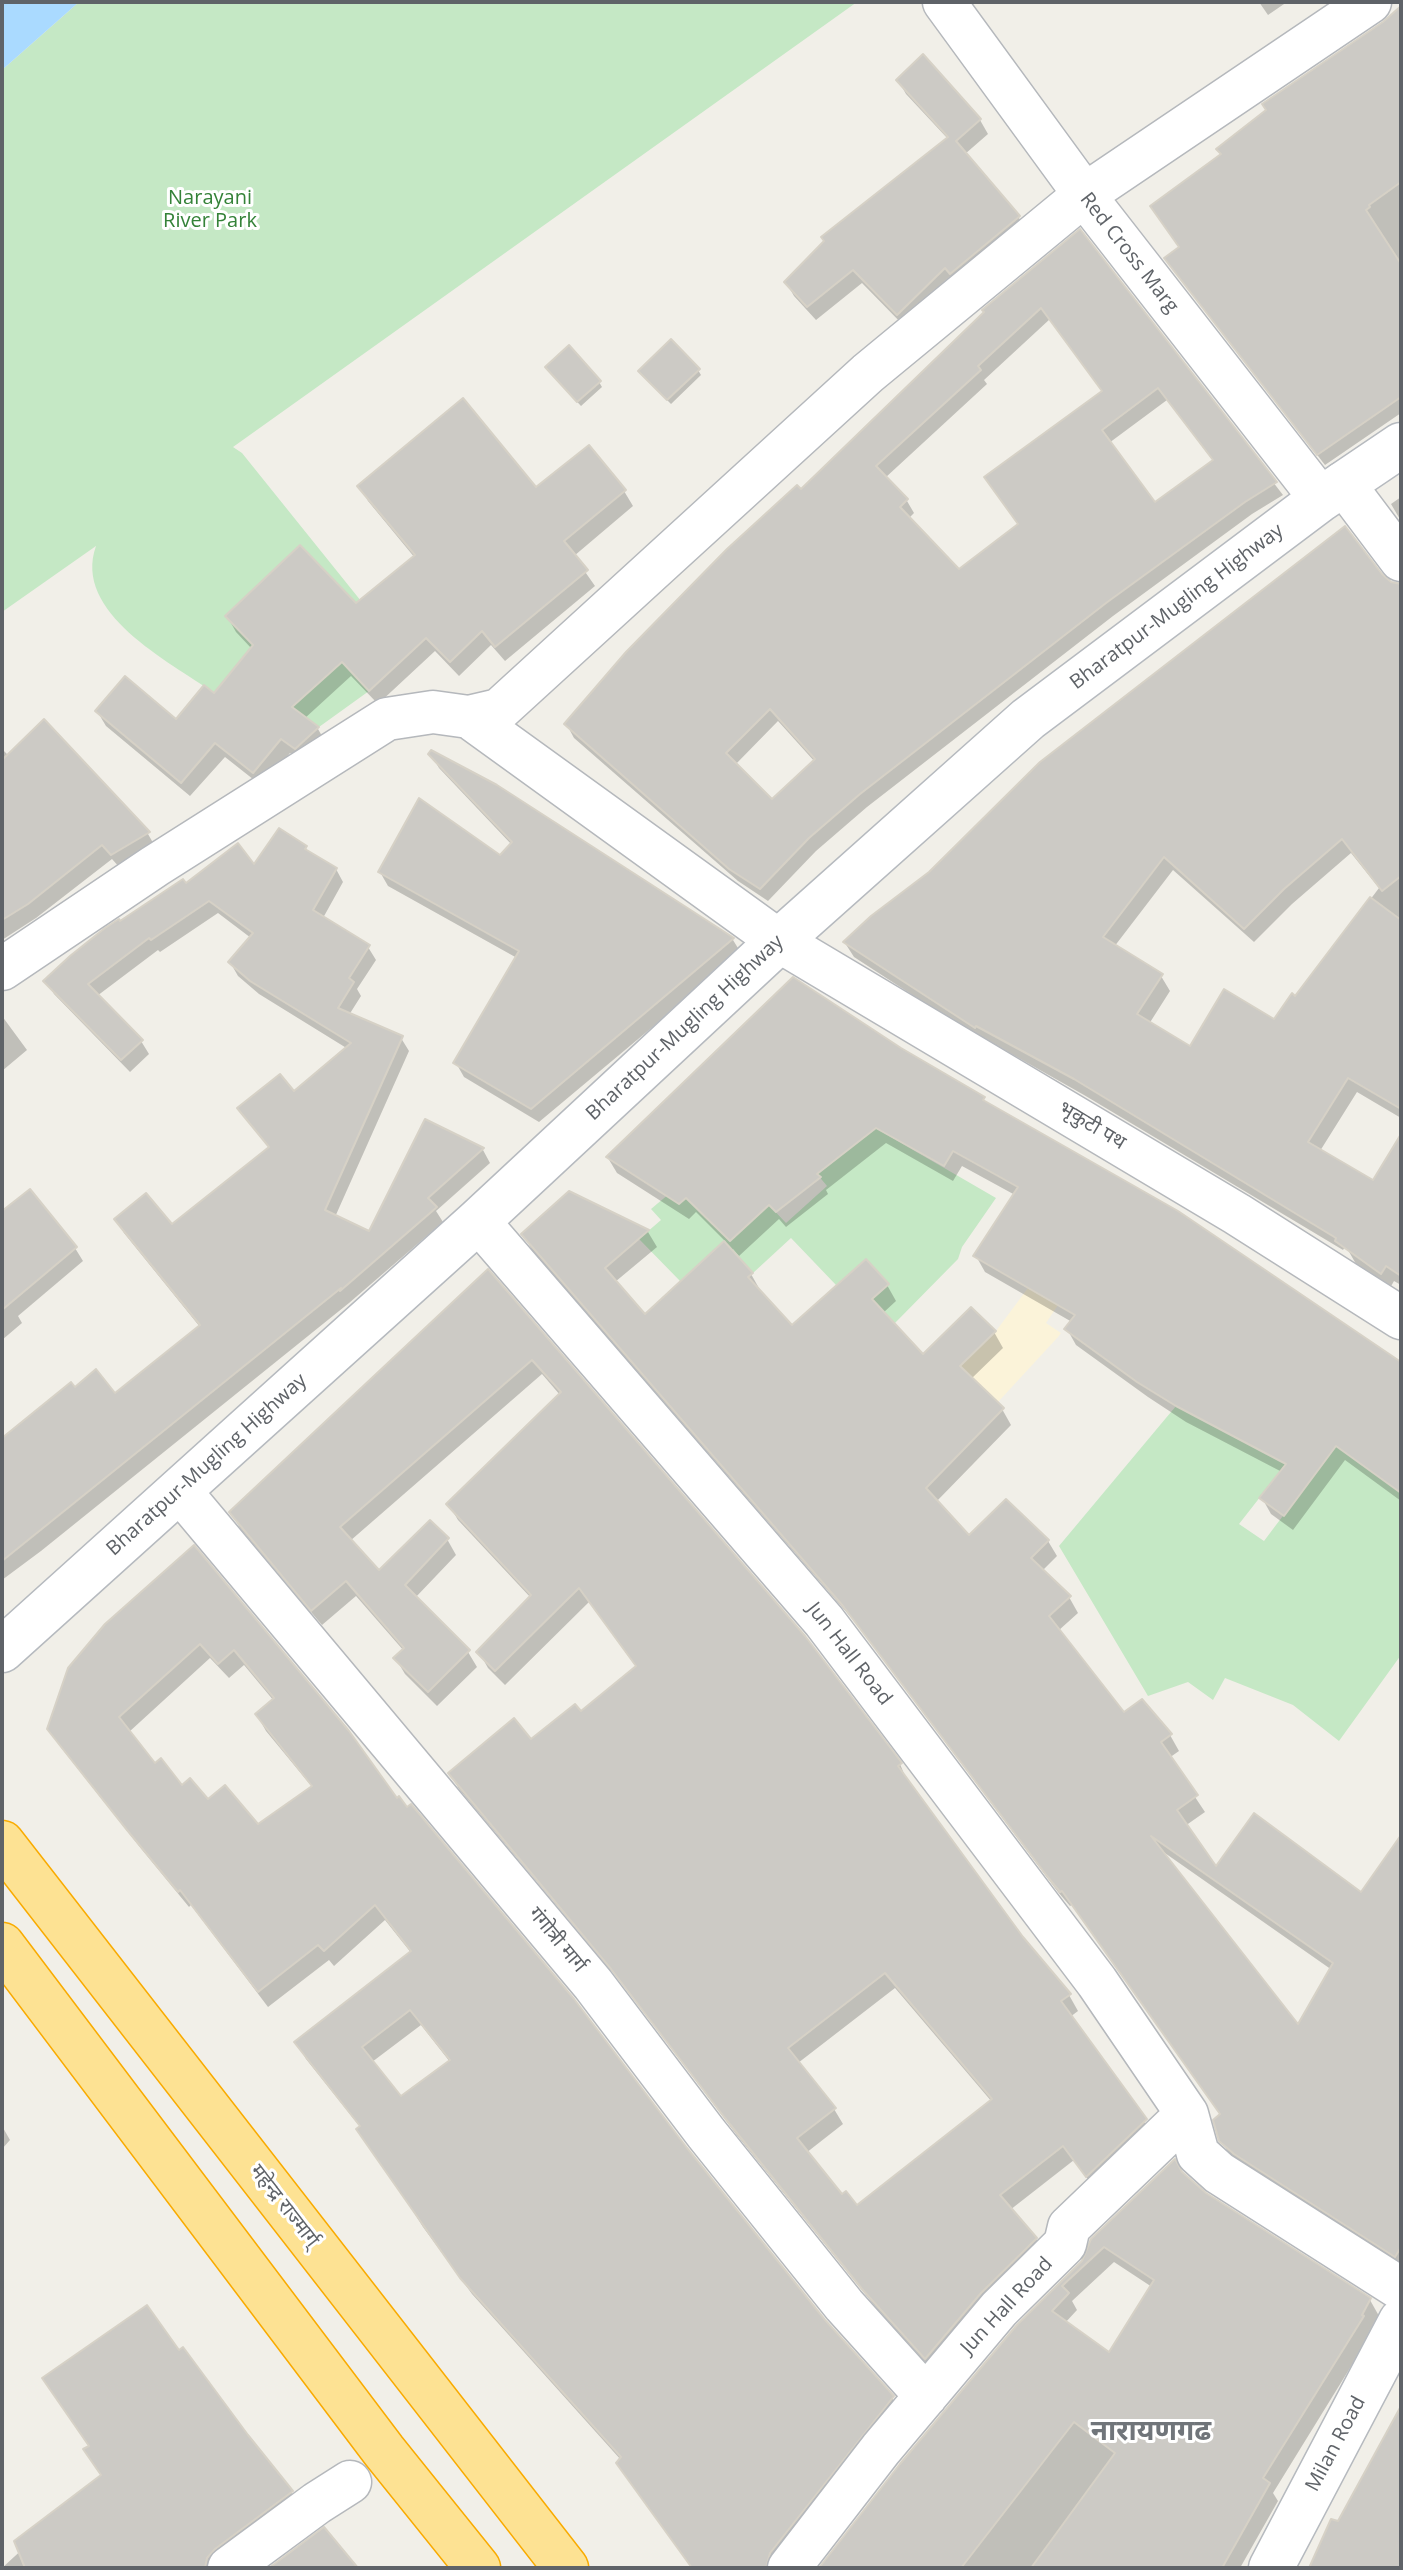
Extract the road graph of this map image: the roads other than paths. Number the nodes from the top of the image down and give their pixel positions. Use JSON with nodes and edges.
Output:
{"nodes":[{"id":1,"x":944,"y":2,"type":"edge"},
{"id":2,"x":1370,"y":2,"type":"edge"},
{"id":3,"x":1084,"y":195,"type":"junction"},
{"id":4,"x":1401,"y":445,"type":"edge"},
{"id":5,"x":1332,"y":491,"type":"junction"},
{"id":6,"x":1401,"y":560,"type":"edge"},
{"id":7,"x":469,"y":717,"type":"junction"},
{"id":8,"x":779,"y":941,"type":"junction"},
{"id":9,"x":2,"y":969,"type":"edge"},
{"id":10,"x":478,"y":1221,"type":"junction"},
{"id":11,"x":1401,"y":1318,"type":"edge"},
{"id":12,"x":179,"y":1490,"type":"junction"},
{"id":13,"x":2,"y":1650,"type":"edge"},
{"id":14,"x":2,"y":1843,"type":"edge"},
{"id":15,"x":2,"y":1945,"type":"edge"},
{"id":16,"x":1187,"y":2114,"type":"junction"},
{"id":17,"x":1401,"y":2289,"type":"edge"},
{"id":18,"x":1401,"y":2321,"type":"edge"},
{"id":19,"x":926,"y":2396,"type":"junction"},
{"id":20,"x":350,"y":2482,"type":"dead end"},
{"id":21,"x":229,"y":2568,"type":"edge"},
{"id":22,"x":478,"y":2568,"type":"edge"},
{"id":23,"x":566,"y":2568,"type":"edge"},
{"id":24,"x":789,"y":2568,"type":"edge"},
{"id":25,"x":1271,"y":2568,"type":"edge"}],
"edges":[{"from":1,"to":3,"type":"street","name":"Red Cross Marg"},
{"from":2,"to":3,"type":"street"},
{"from":3,"to":5,"type":"street","name":"Red Cross Marg"},
{"from":3,"to":7,"type":"street"},
{"from":4,"to":5,"type":"main road","name":"Bharatpur-Mugling Highway"},
{"from":5,"to":6,"type":"street","name":"Red Cross Marg"},
{"from":5,"to":8,"type":"main road","name":"Bharatpur-Mugling Highway"},
{"from":7,"to":8,"type":"street","name":"भृकुटी पथ"},
{"from":7,"to":9,"type":"street"},
{"from":8,"to":10,"type":"main road","name":"Bharatpur-Mugling Highway"},
{"from":8,"to":11,"type":"street","name":"भृकुटी पथ"},
{"from":10,"to":12,"type":"main road","name":"Bharatpur-Mugling Highway"},
{"from":10,"to":16,"type":"street","name":"Jun Hall Road"},
{"from":12,"to":13,"type":"main road","name":"Bharatpur-Mugling Highway"},
{"from":12,"to":19,"type":"street","name":"गंगोत्री मार्ग"},
{"from":14,"to":23,"type":"highway","name":"महेन्द्र राज्मार्ग्"},
{"from":15,"to":22,"type":"highway"},
{"from":16,"to":17,"type":"street","name":"Jun Hall Road"},
{"from":16,"to":19,"type":"street","name":"Jun Hall Road"},
{"from":18,"to":25,"type":"main road","name":"Milan Road"},
{"from":19,"to":24,"type":"street","name":"Jun Hall Road"},
{"from":20,"to":21,"type":"street"}]}
